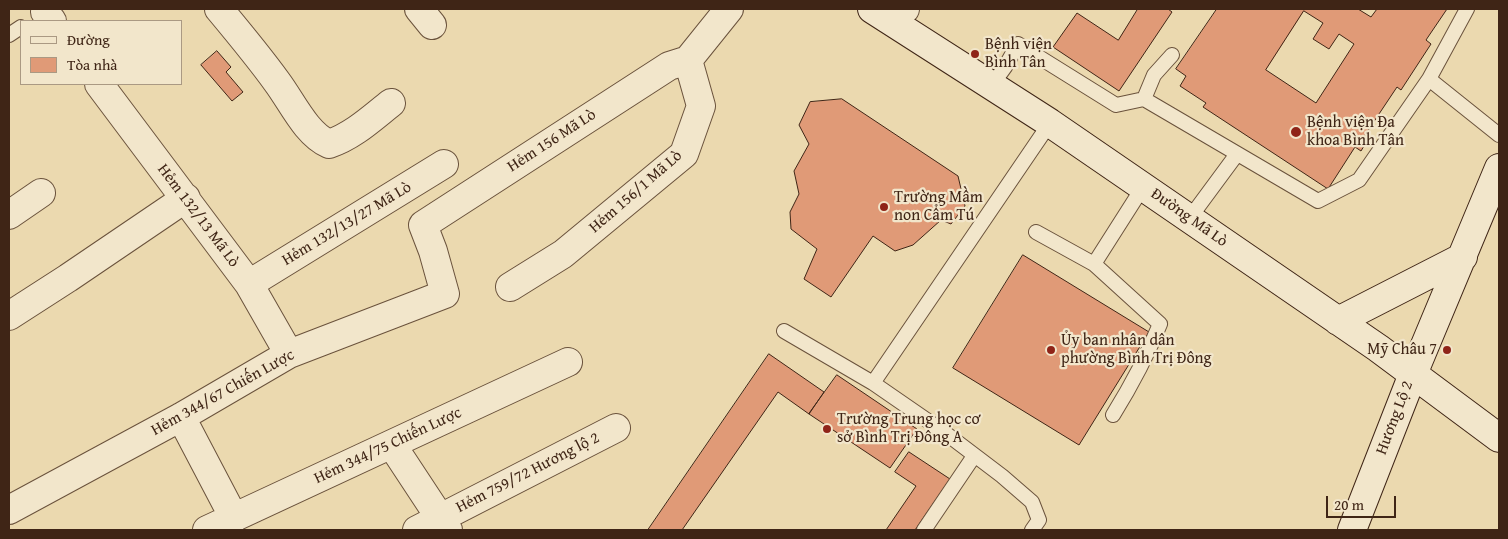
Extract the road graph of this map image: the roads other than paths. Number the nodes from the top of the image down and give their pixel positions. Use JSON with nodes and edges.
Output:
{"nodes":[{"id":1,"x":219,"y":9,"type":"edge"},
{"id":2,"x":730,"y":9,"type":"edge"},
{"id":3,"x":1467,"y":9,"type":"edge"},
{"id":4,"x":888,"y":12,"type":"edge"},
{"id":5,"x":20,"y":28,"type":"edge"},
{"id":6,"x":9,"y":35,"type":"edge"},
{"id":7,"x":1172,"y":55,"type":"dead end"},
{"id":8,"x":688,"y":60,"type":"junction"},
{"id":9,"x":1429,"y":79,"type":"junction"},
{"id":10,"x":100,"y":85,"type":"edge"},
{"id":11,"x":992,"y":85,"type":"junction"},
{"id":12,"x":1144,"y":99,"type":"junction"},
{"id":13,"x":391,"y":102,"type":"dead end"},
{"id":14,"x":1050,"y":123,"type":"junction"},
{"id":15,"x":1499,"y":135,"type":"edge"},
{"id":16,"x":1237,"y":154,"type":"junction"},
{"id":17,"x":444,"y":164,"type":"dead end"},
{"id":18,"x":1499,"y":168,"type":"edge"},
{"id":19,"x":1143,"y":187,"type":"junction"},
{"id":20,"x":398,"y":192,"type":"junction"},
{"id":21,"x":41,"y":194,"type":"dead end"},
{"id":22,"x":186,"y":198,"type":"junction"},
{"id":23,"x":9,"y":215,"type":"edge"},
{"id":24,"x":1189,"y":219,"type":"junction"},
{"id":25,"x":423,"y":225,"type":"junction"},
{"id":26,"x":1036,"y":232,"type":"dead end"},
{"id":27,"x":1463,"y":257,"type":"junction"},
{"id":28,"x":1094,"y":264,"type":"junction"},
{"id":29,"x":249,"y":284,"type":"junction"},
{"id":30,"x":510,"y":287,"type":"dead end"},
{"id":31,"x":9,"y":316,"type":"edge"},
{"id":32,"x":1338,"y":321,"type":"junction"},
{"id":33,"x":784,"y":331,"type":"dead end"},
{"id":34,"x":289,"y":354,"type":"junction"},
{"id":35,"x":568,"y":362,"type":"dead end"},
{"id":36,"x":1413,"y":374,"type":"junction"},
{"id":37,"x":872,"y":383,"type":"junction"},
{"id":38,"x":1113,"y":415,"type":"dead end"},
{"id":39,"x":181,"y":417,"type":"junction"},
{"id":40,"x":616,"y":428,"type":"dead end"},
{"id":41,"x":1499,"y":438,"type":"edge"},
{"id":42,"x":392,"y":445,"type":"junction"},
{"id":43,"x":974,"y":456,"type":"junction"},
{"id":44,"x":9,"y":510,"type":"edge"},
{"id":45,"x":234,"y":518,"type":"junction"},
{"id":46,"x":444,"y":524,"type":"edge"},
{"id":47,"x":1357,"y":527,"type":"edge"},
{"id":48,"x":207,"y":530,"type":"edge"},
{"id":49,"x":417,"y":530,"type":"edge"},
{"id":50,"x":924,"y":530,"type":"edge"},
{"id":51,"x":1032,"y":530,"type":"edge"}],
"edges":[{"from":1,"to":13,"type":"street"},
{"from":2,"to":8,"type":"street","name":"Hẻm 156 Mã Lò"},
{"from":3,"to":9,"type":"lane"},
{"from":4,"to":11,"type":"street","name":"Đường Mã Lò"},
{"from":5,"to":6,"type":"lane"},
{"from":7,"to":12,"type":"lane"},
{"from":8,"to":25,"type":"street","name":"Hẻm 156 Mã Lò"},
{"from":8,"to":30,"type":"street","name":"Hẻm 156/1 Mã Lò"},
{"from":9,"to":15,"type":"lane"},
{"from":9,"to":16,"type":"lane"},
{"from":10,"to":22,"type":"street","name":"Hẻm 132/13 Mã Lò"},
{"from":11,"to":12,"type":"lane"},
{"from":11,"to":14,"type":"street","name":"Đường Mã Lò"},
{"from":12,"to":16,"type":"lane"},
{"from":14,"to":19,"type":"street","name":"Đường Mã Lò"},
{"from":14,"to":37,"type":"lane"},
{"from":16,"to":24,"type":"lane"},
{"from":17,"to":20,"type":"street","name":"Hẻm 132/13/27 Mã Lò"},
{"from":18,"to":27,"type":"street","name":"Hương Lộ 2"},
{"from":19,"to":24,"type":"street","name":"Đường Mã Lò"},
{"from":19,"to":28,"type":"lane"},
{"from":20,"to":25,"type":"street"},
{"from":20,"to":29,"type":"street","name":"Hẻm 132/13/27 Mã Lò"},
{"from":21,"to":23,"type":"street"},
{"from":22,"to":29,"type":"street","name":"Hẻm 132/13 Mã Lò"},
{"from":22,"to":31,"type":"street"},
{"from":24,"to":32,"type":"street","name":"Đường Mã Lò"},
{"from":25,"to":34,"type":"street","name":"Hẻm 344/67 Chiến Lược"},
{"from":26,"to":28,"type":"lane"},
{"from":27,"to":32,"type":"street"},
{"from":27,"to":36,"type":"street","name":"Hương Lộ 2"},
{"from":28,"to":38,"type":"lane"},
{"from":29,"to":34,"type":"street","name":"Hẻm 132/13 Mã Lò"},
{"from":32,"to":36,"type":"street","name":"Đường Mã Lò"},
{"from":33,"to":37,"type":"lane"},
{"from":34,"to":39,"type":"street","name":"Hẻm 344/67 Chiến Lược"},
{"from":35,"to":42,"type":"street","name":"Hẻm 344/75 Chiến Lược"},
{"from":36,"to":41,"type":"street","name":"Đường Mã Lò"},
{"from":36,"to":47,"type":"street","name":"Hương Lộ 2"},
{"from":37,"to":43,"type":"lane"},
{"from":39,"to":44,"type":"street","name":"Hẻm 344/67 Chiến Lược"},
{"from":39,"to":45,"type":"street"},
{"from":40,"to":46,"type":"street","name":"Hẻm 759/72 Hương lộ 2"},
{"from":42,"to":45,"type":"street","name":"Hẻm 344/75 Chiến Lược"},
{"from":42,"to":46,"type":"street"},
{"from":43,"to":50,"type":"lane"},
{"from":43,"to":51,"type":"lane"},
{"from":45,"to":48,"type":"street","name":"Hẻm 344/75 Chiến Lược"},
{"from":46,"to":49,"type":"street","name":"Hẻm 759/72 Hương lộ 2"}]}
